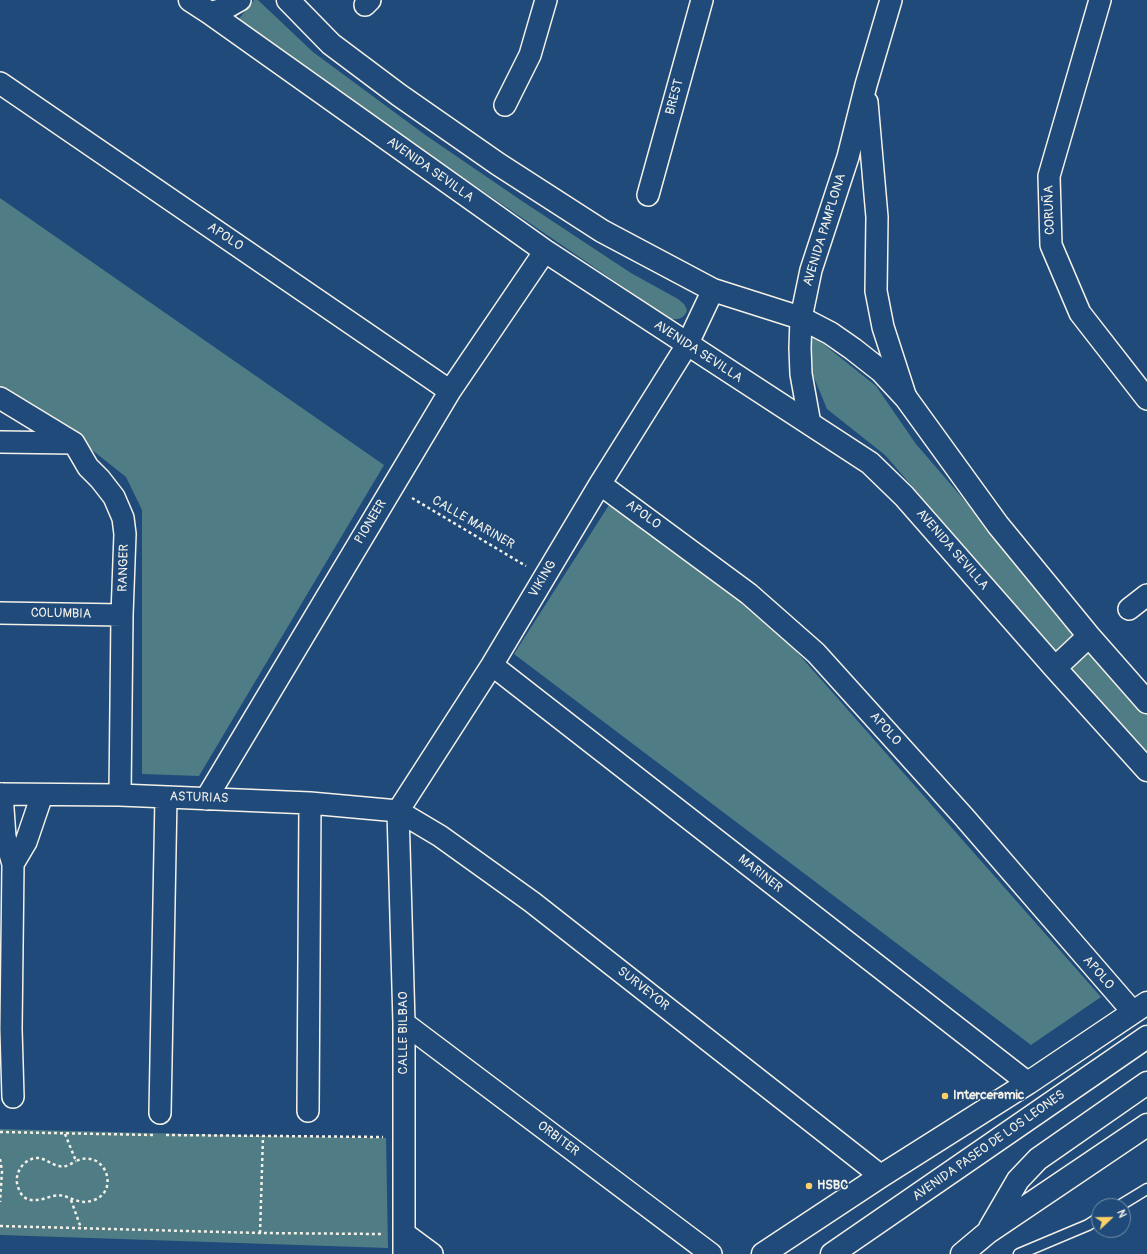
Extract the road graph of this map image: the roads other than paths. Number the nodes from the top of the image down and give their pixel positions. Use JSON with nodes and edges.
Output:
{"nodes":[{"id":1,"x":190,"y":0,"type":"edge"},
{"id":2,"x":240,"y":0,"type":"edge"},
{"id":3,"x":288,"y":0,"type":"edge"},
{"id":4,"x":546,"y":0,"type":"edge"},
{"id":5,"x":702,"y":0,"type":"edge"},
{"id":6,"x":891,"y":0,"type":"edge"},
{"id":7,"x":1100,"y":0,"type":"edge"},
{"id":8,"x":210,"y":13,"type":"junction"},
{"id":9,"x":0,"y":83,"type":"edge"},
{"id":10,"x":866,"y":85,"type":"junction"},
{"id":11,"x":505,"y":105,"type":"dead end"},
{"id":12,"x":648,"y":195,"type":"dead end"},
{"id":13,"x":545,"y":251,"type":"junction"},
{"id":14,"x":713,"y":290,"type":"junction"},
{"id":15,"x":801,"y":318,"type":"junction"},
{"id":16,"x":687,"y":345,"type":"junction"},
{"id":17,"x":450,"y":390,"type":"junction"},
{"id":18,"x":0,"y":398,"type":"edge"},
{"id":19,"x":906,"y":398,"type":"junction"},
{"id":20,"x":1147,"y":399,"type":"edge"},
{"id":21,"x":810,"y":424,"type":"junction"},
{"id":22,"x":0,"y":442,"type":"edge"},
{"id":23,"x":74,"y":443,"type":"junction"},
{"id":24,"x":600,"y":484,"type":"junction"},
{"id":25,"x":1147,"y":595,"type":"edge"},
{"id":26,"x":1129,"y":608,"type":"dead end"},
{"id":27,"x":0,"y":613,"type":"edge"},
{"id":28,"x":122,"y":615,"type":"junction"},
{"id":29,"x":1089,"y":636,"type":"junction"},
{"id":30,"x":492,"y":665,"type":"junction"},
{"id":31,"x":1055,"y":668,"type":"junction"},
{"id":32,"x":1147,"y":702,"type":"edge"},
{"id":33,"x":1147,"y":770,"type":"edge"},
{"id":34,"x":1,"y":794,"type":"edge"},
{"id":35,"x":42,"y":795,"type":"junction"},
{"id":36,"x":120,"y":795,"type":"junction"},
{"id":37,"x":166,"y":797,"type":"junction"},
{"id":38,"x":206,"y":798,"type":"junction"},
{"id":39,"x":310,"y":803,"type":"junction"},
{"id":40,"x":398,"y":811,"type":"junction"},
{"id":41,"x":13,"y":864,"type":"junction"},
{"id":42,"x":1140,"y":1008,"type":"edge"},
{"id":43,"x":404,"y":1024,"type":"junction"},
{"id":44,"x":1147,"y":1037,"type":"edge"},
{"id":45,"x":1028,"y":1083,"type":"junction"},
{"id":46,"x":1147,"y":1083,"type":"edge"},
{"id":47,"x":12,"y":1097,"type":"dead end"},
{"id":48,"x":308,"y":1111,"type":"dead end"},
{"id":49,"x":160,"y":1113,"type":"dead end"},
{"id":50,"x":1147,"y":1125,"type":"edge"},
{"id":51,"x":881,"y":1176,"type":"junction"},
{"id":52,"x":1147,"y":1189,"type":"edge"},
{"id":53,"x":1131,"y":1199,"type":"edge"},
{"id":54,"x":1091,"y":1223,"type":"edge"},
{"id":55,"x":987,"y":1232,"type":"junction"},
{"id":56,"x":404,"y":1244,"type":"edge"},
{"id":57,"x":432,"y":1254,"type":"edge"},
{"id":58,"x":711,"y":1254,"type":"edge"},
{"id":59,"x":764,"y":1254,"type":"edge"},
{"id":60,"x":832,"y":1254,"type":"edge"},
{"id":61,"x":962,"y":1254,"type":"edge"},
{"id":62,"x":1019,"y":1254,"type":"edge"}],
"edges":[{"from":1,"to":8,"type":"street","name":"AVENIDA SEVILLA"},
{"from":2,"to":8,"type":"street"},
{"from":3,"to":14,"type":"street"},
{"from":4,"to":11,"type":"street"},
{"from":5,"to":12,"type":"street","name":"BREST"},
{"from":6,"to":10,"type":"street","name":"AVENIDA PAMPLONA"},
{"from":7,"to":20,"type":"street","name":"CORUÑA"},
{"from":8,"to":13,"type":"street","name":"AVENIDA SEVILLA"},
{"from":9,"to":17,"type":"street","name":"APOLO"},
{"from":10,"to":15,"type":"street","name":"AVENIDA PAMPLONA"},
{"from":10,"to":19,"type":"street","name":"AVENIDA PAMPLONA"},
{"from":13,"to":16,"type":"street","name":"AVENIDA SEVILLA"},
{"from":13,"to":17,"type":"street","name":"PIONEER"},
{"from":14,"to":15,"type":"street"},
{"from":14,"to":16,"type":"street","name":"VIKING"},
{"from":15,"to":19,"type":"street"},
{"from":15,"to":21,"type":"street","name":"AVENIDA PAMPLONA"},
{"from":16,"to":21,"type":"street","name":"AVENIDA SEVILLA"},
{"from":16,"to":24,"type":"street","name":"VIKING"},
{"from":17,"to":38,"type":"street","name":"PIONEER"},
{"from":18,"to":23,"type":"street","name":"RANGER"},
{"from":19,"to":29,"type":"street"},
{"from":21,"to":31,"type":"street","name":"AVENIDA SEVILLA"},
{"from":22,"to":23,"type":"street"},
{"from":23,"to":28,"type":"street","name":"RANGER"},
{"from":24,"to":30,"type":"street","name":"VIKING"},
{"from":24,"to":42,"type":"street","name":"APOLO"},
{"from":25,"to":26,"type":"street"},
{"from":27,"to":28,"type":"street","name":"COLUMBIA"},
{"from":28,"to":36,"type":"street","name":"RANGER"},
{"from":29,"to":31,"type":"street"},
{"from":29,"to":32,"type":"street"},
{"from":30,"to":40,"type":"street","name":"VIKING"},
{"from":30,"to":45,"type":"street","name":"MARINER"},
{"from":31,"to":33,"type":"street","name":"AVENIDA SEVILLA"},
{"from":34,"to":35,"type":"street","name":"ASTURIAS"},
{"from":34,"to":41,"type":"street"},
{"from":35,"to":36,"type":"street","name":"ASTURIAS"},
{"from":35,"to":41,"type":"street"},
{"from":36,"to":37,"type":"street","name":"ASTURIAS"},
{"from":37,"to":38,"type":"street","name":"ASTURIAS"},
{"from":37,"to":49,"type":"street"},
{"from":38,"to":39,"type":"street","name":"ASTURIAS"},
{"from":39,"to":40,"type":"street","name":"ASTURIAS"},
{"from":39,"to":48,"type":"street"},
{"from":40,"to":43,"type":"street","name":"CALLE BILBAO"},
{"from":40,"to":51,"type":"street","name":"SURVEYOR"},
{"from":41,"to":47,"type":"street"},
{"from":42,"to":45,"type":"street"},
{"from":43,"to":56,"type":"street","name":"CALLE BILBAO"},
{"from":43,"to":58,"type":"street","name":"ORBITER"},
{"from":44,"to":60,"type":"street","name":"AVENIDA PASEO DE LOS LEONES"},
{"from":45,"to":51,"type":"street"},
{"from":46,"to":55,"type":"street"},
{"from":50,"to":55,"type":"street"},
{"from":51,"to":59,"type":"street"},
{"from":52,"to":53,"type":"lane"},
{"from":54,"to":62,"type":"lane"},
{"from":55,"to":61,"type":"street"},
{"from":56,"to":57,"type":"street"}]}
